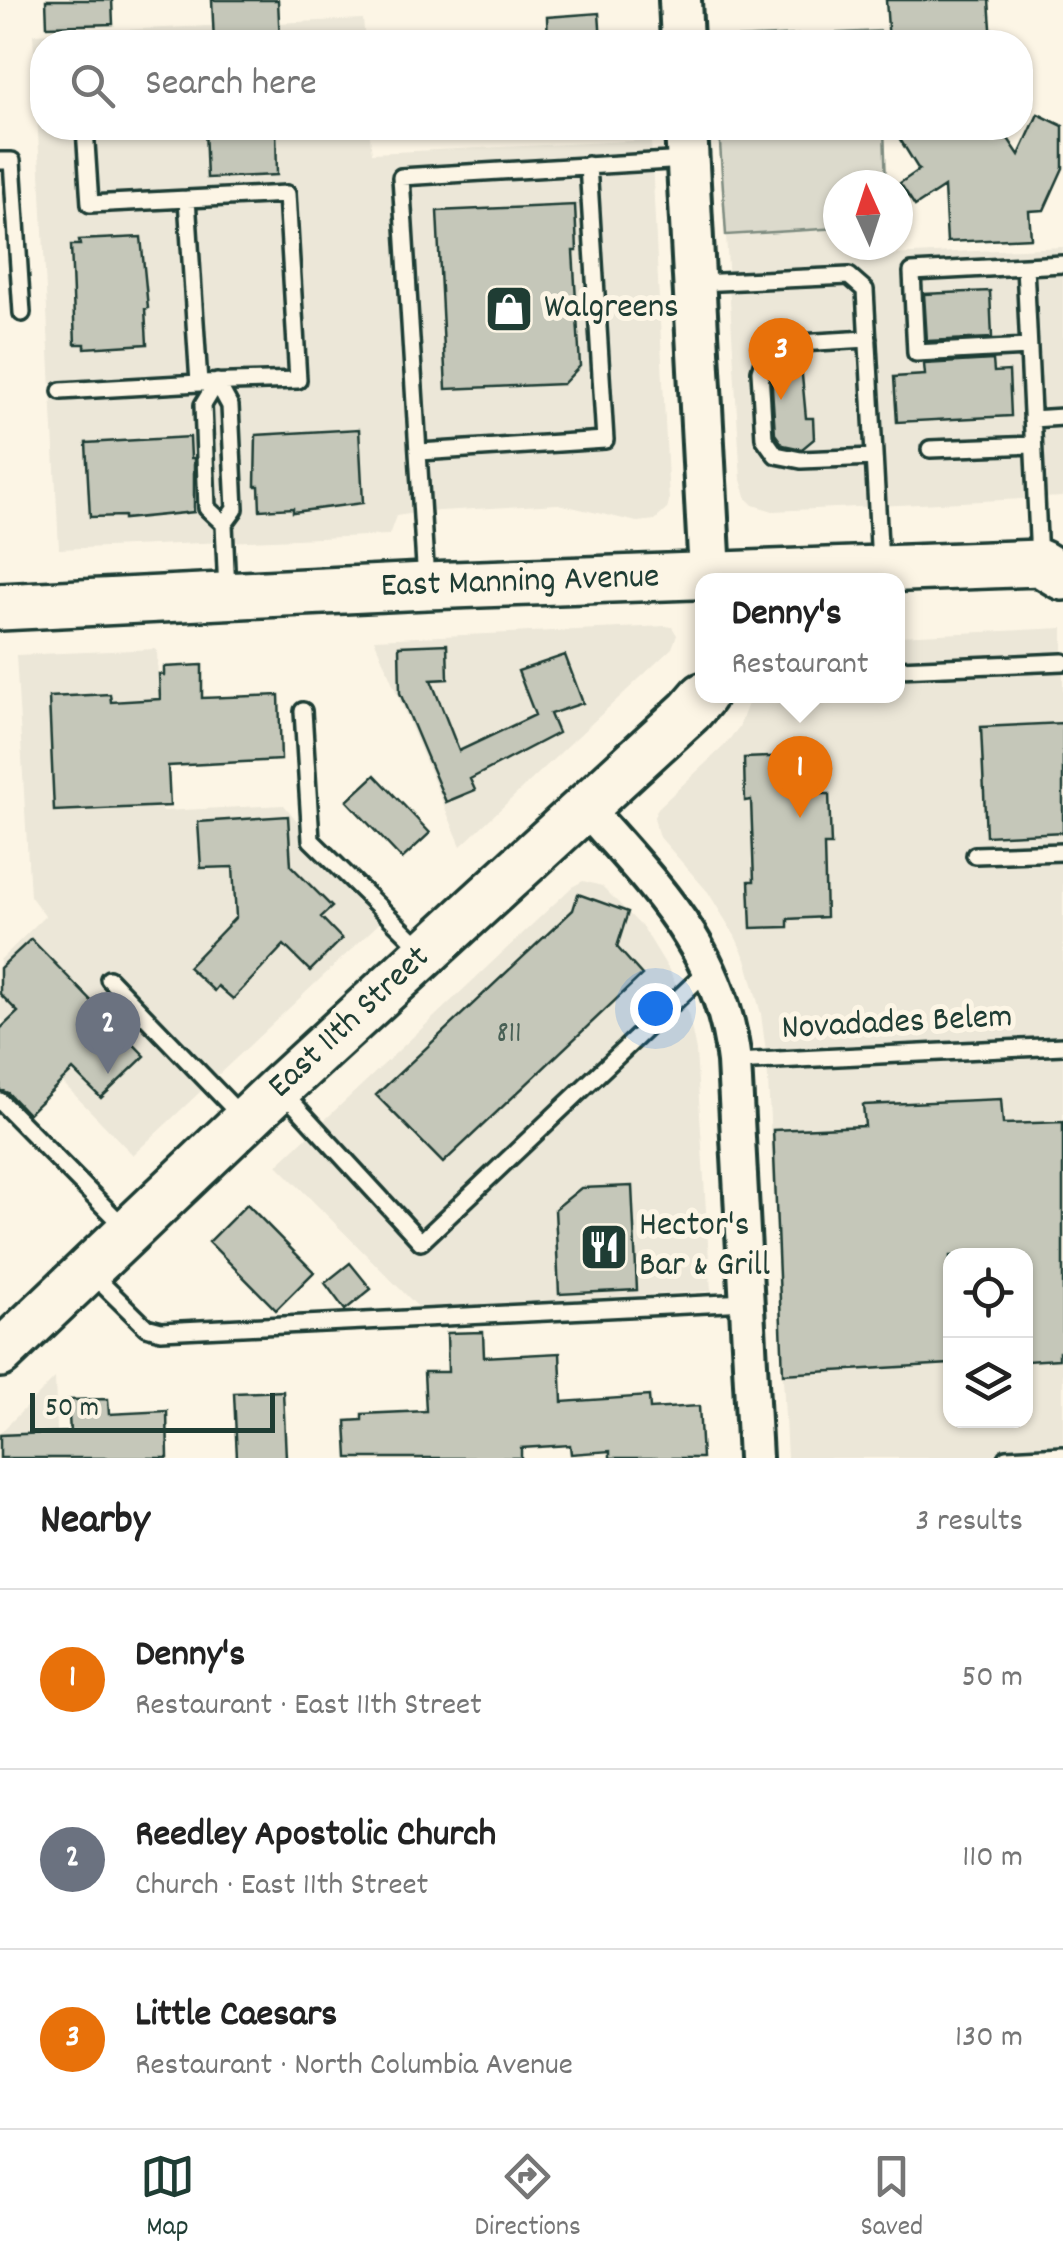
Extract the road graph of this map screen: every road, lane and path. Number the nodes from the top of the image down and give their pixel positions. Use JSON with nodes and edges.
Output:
{"nodes":[{"id":1,"x":680,"y":0,"type":"edge"},
{"id":2,"x":681,"y":30,"type":"edge"},
{"id":3,"x":86,"y":140,"type":"edge"},
{"id":4,"x":687,"y":144,"type":"edge"},
{"id":5,"x":0,"y":162,"type":"edge"},
{"id":6,"x":588,"y":165,"type":"junction"},
{"id":7,"x":187,"y":199,"type":"junction"},
{"id":8,"x":1063,"y":264,"type":"edge"},
{"id":9,"x":1025,"y":266,"type":"junction"},
{"id":10,"x":693,"y":284,"type":"junction"},
{"id":11,"x":22,"y":313,"type":"dead end"},
{"id":12,"x":868,"y":339,"type":"junction"},
{"id":13,"x":1028,"y":347,"type":"junction"},
{"id":14,"x":216,"y":382,"type":"junction"},
{"id":15,"x":199,"y":384,"type":"junction"},
{"id":16,"x":61,"y":391,"type":"dead end"},
{"id":17,"x":1063,"y":418,"type":"edge"},
{"id":18,"x":1032,"y":419,"type":"junction"},
{"id":19,"x":1033,"y":445,"type":"junction"},
{"id":20,"x":930,"y":449,"type":"dead end"},
{"id":21,"x":420,"y":452,"type":"junction"},
{"id":22,"x":874,"y":457,"type":"junction"},
{"id":23,"x":224,"y":524,"type":"junction"},
{"id":24,"x":1055,"y":562,"type":"edge"},
{"id":25,"x":880,"y":568,"type":"junction"},
{"id":26,"x":711,"y":573,"type":"edge"},
{"id":27,"x":796,"y":573,"type":"edge"},
{"id":28,"x":695,"y":578,"type":"edge"},
{"id":29,"x":426,"y":586,"type":"junction"},
{"id":30,"x":228,"y":596,"type":"junction"},
{"id":31,"x":0,"y":606,"type":"edge"},
{"id":32,"x":1063,"y":662,"type":"edge"},
{"id":33,"x":905,"y":669,"type":"edge"},
{"id":34,"x":696,"y":703,"type":"edge"},
{"id":35,"x":303,"y":711,"type":"dead end"},
{"id":36,"x":584,"y":806,"type":"junction"},
{"id":37,"x":1063,"y":852,"type":"edge"},
{"id":38,"x":975,"y":855,"type":"dead end"},
{"id":39,"x":426,"y":952,"type":"junction"},
{"id":40,"x":710,"y":968,"type":"junction"},
{"id":41,"x":110,"y":979,"type":"dead end"},
{"id":42,"x":1063,"y":1046,"type":"edge"},
{"id":43,"x":734,"y":1062,"type":"junction"},
{"id":44,"x":279,"y":1088,"type":"junction"},
{"id":45,"x":0,"y":1101,"type":"edge"},
{"id":46,"x":245,"y":1120,"type":"junction"},
{"id":47,"x":128,"y":1231,"type":"junction"},
{"id":48,"x":88,"y":1270,"type":"junction"},
{"id":49,"x":747,"y":1302,"type":"junction"},
{"id":50,"x":0,"y":1354,"type":"edge"},
{"id":51,"x":1063,"y":1455,"type":"edge"},
{"id":52,"x":755,"y":1458,"type":"edge"},
{"id":53,"x":1006,"y":1458,"type":"edge"}],
"edges":[{"from":1,"to":2,"type":"street"},
{"from":3,"to":7,"type":"lane"},
{"from":4,"to":6,"type":"lane"},
{"from":4,"to":10,"type":"street"},
{"from":5,"to":11,"type":"lane"},
{"from":6,"to":21,"type":"lane"},
{"from":6,"to":21,"type":"lane"},
{"from":7,"to":14,"type":"lane"},
{"from":7,"to":15,"type":"lane"},
{"from":8,"to":9,"type":"lane"},
{"from":9,"to":13,"type":"lane"},
{"from":9,"to":13,"type":"lane"},
{"from":10,"to":12,"type":"lane"},
{"from":10,"to":26,"type":"street"},
{"from":12,"to":22,"type":"lane"},
{"from":12,"to":22,"type":"lane"},
{"from":13,"to":18,"type":"lane"},
{"from":14,"to":15,"type":"lane"},
{"from":14,"to":23,"type":"lane"},
{"from":14,"to":23,"type":"lane"},
{"from":15,"to":16,"type":"lane"},
{"from":17,"to":18,"type":"lane"},
{"from":18,"to":19,"type":"lane"},
{"from":19,"to":20,"type":"lane"},
{"from":19,"to":24,"type":"lane"},
{"from":21,"to":29,"type":"lane"},
{"from":22,"to":25,"type":"lane"},
{"from":23,"to":30,"type":"lane"},
{"from":24,"to":25,"type":"main road","name":"East Manning Avenue"},
{"from":25,"to":27,"type":"main road","name":"East Manning Avenue"},
{"from":28,"to":29,"type":"main road","name":"East Manning Avenue"},
{"from":29,"to":30,"type":"main road","name":"East Manning Avenue"},
{"from":30,"to":31,"type":"main road","name":"East Manning Avenue"},
{"from":32,"to":33,"type":"lane"},
{"from":34,"to":36,"type":"main road","name":"East 11th Street"},
{"from":35,"to":39,"type":"lane"},
{"from":36,"to":39,"type":"main road","name":"East 11th Street"},
{"from":36,"to":40,"type":"street"},
{"from":37,"to":38,"type":"lane"},
{"from":39,"to":44,"type":"main road","name":"East 11th Street"},
{"from":40,"to":43,"type":"street"},
{"from":40,"to":44,"type":"lane"},
{"from":41,"to":46,"type":"lane"},
{"from":42,"to":43,"type":"lane","name":"Novadades Belem"},
{"from":43,"to":49,"type":"street"},
{"from":44,"to":46,"type":"main road","name":"East 11th Street"},
{"from":45,"to":47,"type":"lane"},
{"from":46,"to":47,"type":"main road","name":"East 11th Street"},
{"from":47,"to":48,"type":"main road","name":"East 11th Street"},
{"from":48,"to":49,"type":"lane"},
{"from":48,"to":50,"type":"main road","name":"East 11th Street"},
{"from":49,"to":52,"type":"street"},
{"from":51,"to":53,"type":"lane"}]}
